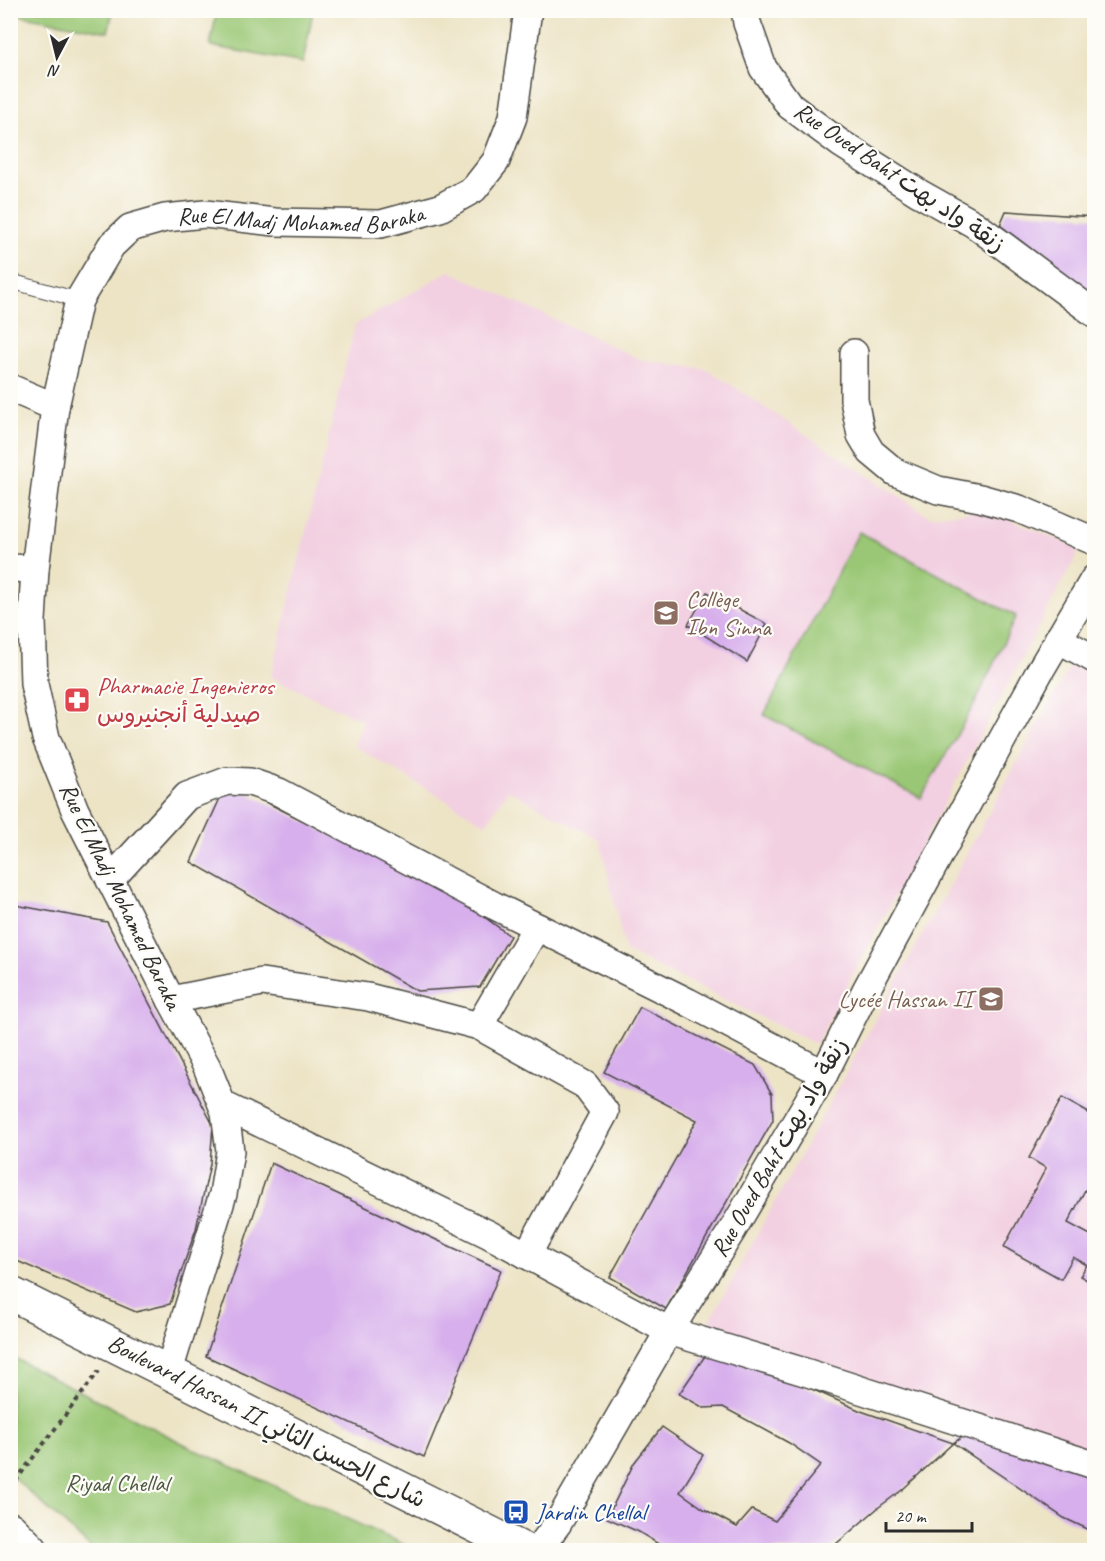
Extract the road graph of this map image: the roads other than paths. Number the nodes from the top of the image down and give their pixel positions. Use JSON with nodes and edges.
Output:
{"nodes":[{"id":1,"x":528,"y":10,"type":"edge"},
{"id":2,"x":745,"y":10,"type":"edge"},
{"id":3,"x":10,"y":281,"type":"edge"},
{"id":4,"x":79,"y":300,"type":"junction"},
{"id":5,"x":1095,"y":313,"type":"edge"},
{"id":6,"x":854,"y":352,"type":"dead end"},
{"id":7,"x":10,"y":388,"type":"edge"},
{"id":8,"x":55,"y":407,"type":"junction"},
{"id":9,"x":1095,"y":541,"type":"edge"},
{"id":10,"x":23,"y":568,"type":"edge"},
{"id":11,"x":1095,"y":579,"type":"edge"},
{"id":12,"x":1058,"y":639,"type":"junction"},
{"id":13,"x":1095,"y":659,"type":"edge"},
{"id":14,"x":110,"y":880,"type":"junction"},
{"id":15,"x":539,"y":928,"type":"junction"},
{"id":16,"x":171,"y":1000,"type":"junction"},
{"id":17,"x":479,"y":1026,"type":"junction"},
{"id":18,"x":824,"y":1074,"type":"junction"},
{"id":19,"x":223,"y":1105,"type":"junction"},
{"id":20,"x":526,"y":1255,"type":"junction"},
{"id":21,"x":10,"y":1293,"type":"edge"},
{"id":22,"x":669,"y":1331,"type":"junction"},
{"id":23,"x":169,"y":1371,"type":"junction"},
{"id":24,"x":1095,"y":1465,"type":"edge"},
{"id":25,"x":10,"y":1529,"type":"edge"},
{"id":26,"x":31,"y":1551,"type":"edge"},
{"id":27,"x":524,"y":1551,"type":"edge"},
{"id":28,"x":538,"y":1551,"type":"edge"}],
"edges":[{"from":1,"to":4,"type":"street","name":"Rue El Madj Mohamed Baraka"},
{"from":2,"to":5,"type":"street","name":"Rue Oued Baht زنقة واد بهت"},
{"from":3,"to":4,"type":"lane"},
{"from":4,"to":8,"type":"street","name":"Rue El Madj Mohamed Baraka"},
{"from":6,"to":9,"type":"street"},
{"from":7,"to":8,"type":"street"},
{"from":8,"to":10,"type":"street","name":"Rue El Madj Mohamed Baraka"},
{"from":10,"to":14,"type":"street","name":"Rue El Madj Mohamed Baraka"},
{"from":11,"to":12,"type":"street","name":"Rue Oued Baht زنقة واد بهت"},
{"from":12,"to":13,"type":"street"},
{"from":12,"to":18,"type":"street","name":"Rue Oued Baht زنقة واد بهت"},
{"from":14,"to":15,"type":"street"},
{"from":14,"to":16,"type":"street","name":"Rue El Madj Mohamed Baraka"},
{"from":15,"to":17,"type":"street"},
{"from":15,"to":18,"type":"street"},
{"from":16,"to":17,"type":"street"},
{"from":16,"to":19,"type":"street","name":"Rue El Madj Mohamed Baraka"},
{"from":17,"to":20,"type":"street"},
{"from":18,"to":22,"type":"street","name":"Rue Oued Baht زنقة واد بهت"},
{"from":19,"to":20,"type":"street"},
{"from":19,"to":23,"type":"street","name":"Rue El Madj Mohamed Baraka"},
{"from":20,"to":22,"type":"street"},
{"from":21,"to":23,"type":"main road","name":"Boulevard Hassan II شارع الحسن الثاني"},
{"from":22,"to":24,"type":"street"},
{"from":22,"to":28,"type":"street","name":"Rue Oued Baht زنقة واد بهت"},
{"from":23,"to":27,"type":"main road","name":"Boulevard Hassan II شارع الحسن الثاني"},
{"from":25,"to":26,"type":"main road"}]}
